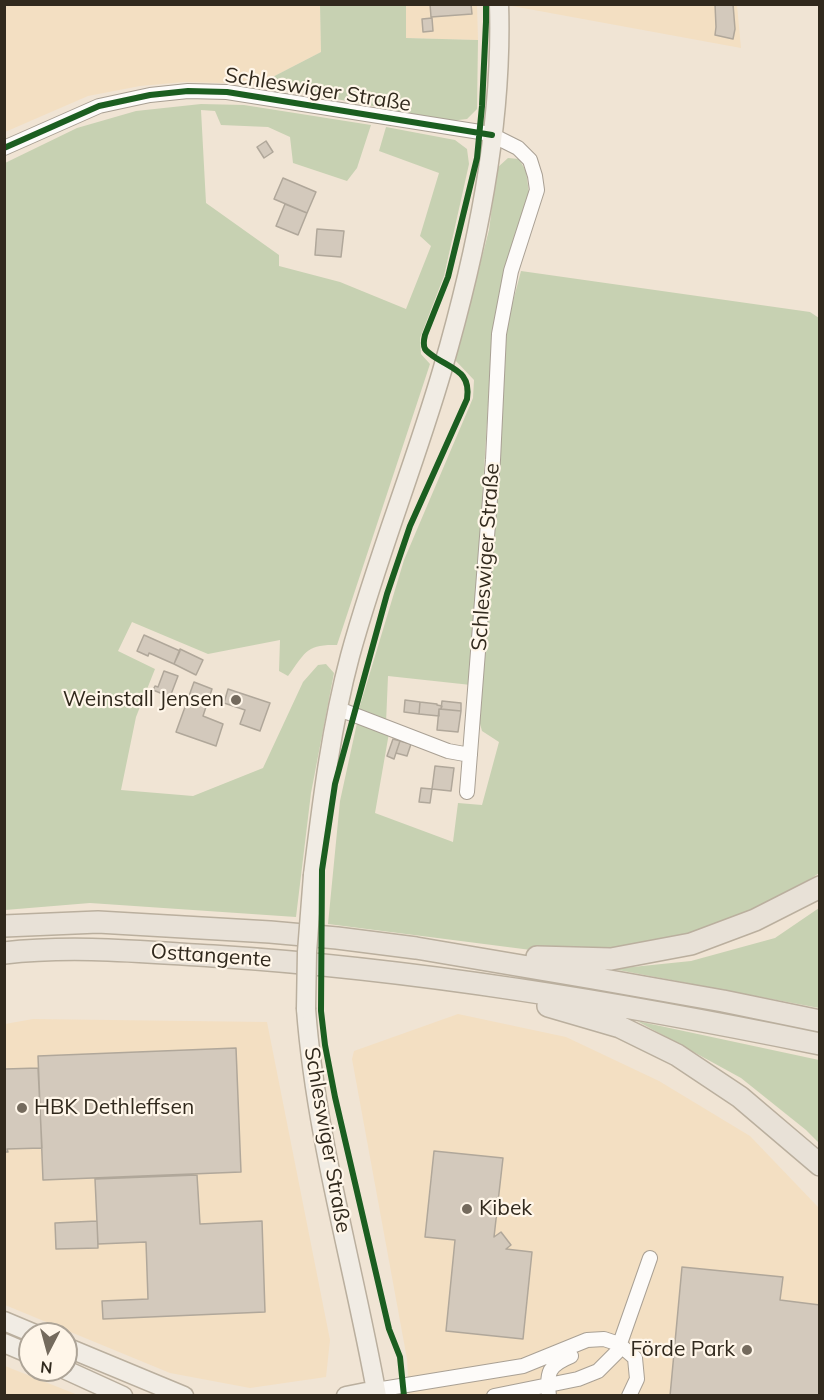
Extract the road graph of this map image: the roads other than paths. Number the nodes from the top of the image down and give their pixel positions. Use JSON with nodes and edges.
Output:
{"nodes":[{"id":1,"x":499,"y":4,"type":"edge"},
{"id":2,"x":492,"y":135,"type":"junction"},
{"id":3,"x":4,"y":148,"type":"edge"},
{"id":4,"x":339,"y":709,"type":"junction"},
{"id":5,"x":470,"y":755,"type":"junction"},
{"id":6,"x":467,"y":792,"type":"dead end"},
{"id":7,"x":819,"y":887,"type":"edge"},
{"id":8,"x":4,"y":926,"type":"edge"},
{"id":9,"x":416,"y":948,"type":"junction"},
{"id":10,"x":4,"y":953,"type":"edge"},
{"id":11,"x":416,"y":975,"type":"junction"},
{"id":12,"x":819,"y":1021,"type":"edge"},
{"id":13,"x":819,"y":1044,"type":"edge"},
{"id":14,"x":819,"y":1165,"type":"edge"},
{"id":15,"x":650,"y":1258,"type":"dead end"},
{"id":16,"x":4,"y":1321,"type":"edge"},
{"id":17,"x":18,"y":1327,"type":"edge"},
{"id":18,"x":587,"y":1341,"type":"junction"},
{"id":19,"x":4,"y":1343,"type":"edge"},
{"id":20,"x":619,"y":1344,"type":"junction"},
{"id":21,"x":18,"y":1349,"type":"edge"},
{"id":22,"x":78,"y":1352,"type":"edge"},
{"id":23,"x":78,"y":1375,"type":"edge"},
{"id":24,"x":548,"y":1390,"type":"edge"},
{"id":25,"x":376,"y":1393,"type":"edge"},
{"id":26,"x":516,"y":1394,"type":"edge"},
{"id":27,"x":123,"y":1395,"type":"edge"},
{"id":28,"x":184,"y":1395,"type":"edge"},
{"id":29,"x":346,"y":1395,"type":"edge"},
{"id":30,"x":494,"y":1395,"type":"edge"},
{"id":31,"x":628,"y":1395,"type":"edge"}],
"edges":[{"from":1,"to":2,"type":"main road","name":"Schleswiger Straße"},
{"from":2,"to":3,"type":"street","name":"Schleswiger Straße"},
{"from":2,"to":4,"type":"main road","name":"Schleswiger Straße"},
{"from":2,"to":5,"type":"street","name":"Schleswiger Straße"},
{"from":4,"to":5,"type":"street"},
{"from":4,"to":25,"type":"main road","name":"Schleswiger Straße","bridge":true},
{"from":5,"to":6,"type":"street","name":"Schleswiger Straße"},
{"from":7,"to":9,"type":"highway"},
{"from":8,"to":9,"type":"highway","name":"Osttangente"},
{"from":9,"to":12,"type":"highway"},
{"from":10,"to":11,"type":"highway","name":"Osttangente"},
{"from":11,"to":13,"type":"highway"},
{"from":11,"to":14,"type":"highway"},
{"from":15,"to":20,"type":"street"},
{"from":16,"to":17,"type":"main road"},
{"from":18,"to":20,"type":"street"},
{"from":18,"to":24,"type":"street"},
{"from":18,"to":25,"type":"street"},
{"from":19,"to":21,"type":"main road"},
{"from":20,"to":24,"type":"street"},
{"from":20,"to":31,"type":"street"},
{"from":22,"to":28,"type":"main road"},
{"from":23,"to":27,"type":"main road"},
{"from":24,"to":26,"type":"street"},
{"from":25,"to":29,"type":"main road"},
{"from":26,"to":30,"type":"street"}]}
